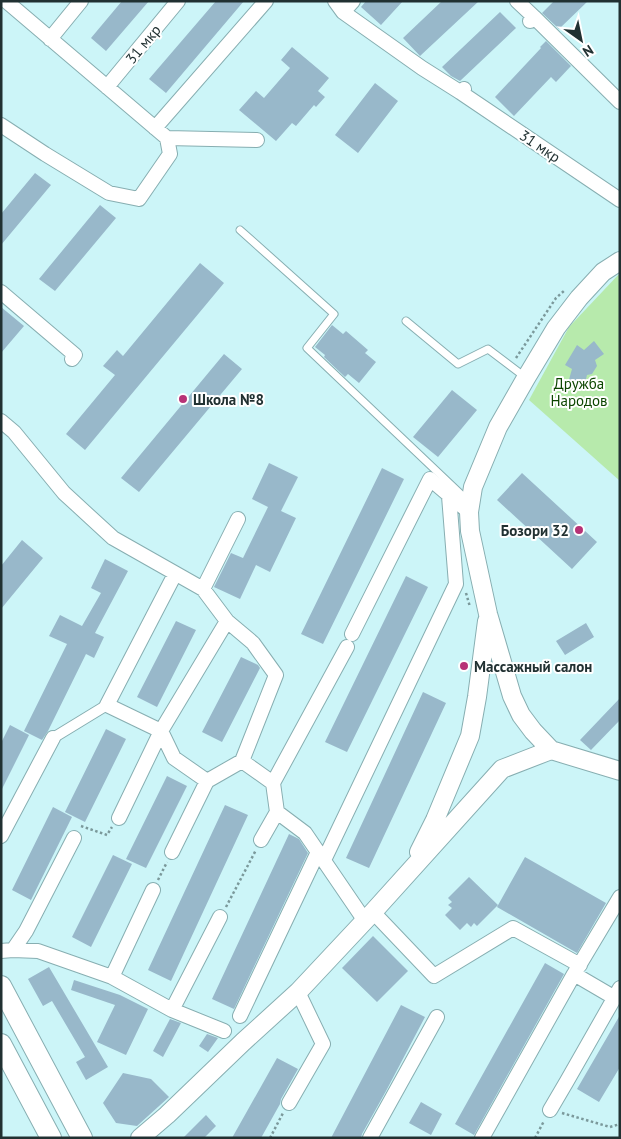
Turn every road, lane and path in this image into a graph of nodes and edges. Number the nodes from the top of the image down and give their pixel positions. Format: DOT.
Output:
graph roads {
  1 [pos="6,1"];
  2 [pos="81,1"];
  3 [pos="178,1"];
  4 [pos="266,1"];
  5 [pos="353,1"];
  6 [pos="517,1"];
  7 [pos="339,7"];
  8 [pos="50,39"];
  9 [pos="107,87"];
  10 [pos="620,102"];
  11 [pos="1,125"];
  12 [pos="155,128"];
  13 [pos="168,138"];
  14 [pos="257,140"];
  15 [pos="620,200"];
  16 [pos="240,230"];
  17 [pos="620,261"];
  18 [pos="1,292"];
  19 [pos="406,321"];
  20 [pos="73,357"];
  21 [pos="526,378"];
  22 [pos="1,421"];
  23 [pos="449,496"];
  24 [pos="470,508"];
  25 [pos="238,519"];
  26 [pos="175,574"];
  27 [pos="203,588"];
  28 [pos="488,614"];
  29 [pos="226,621"];
  30 [pos="107,705"];
  31 [pos="161,731"];
  32 [pos="53,738"];
  33 [pos="552,750"];
  34 [pos="242,761"];
  35 [pos="620,770"];
  36 [pos="207,781"];
  37 [pos="273,784"];
  38 [pos="277,812"];
  39 [pos="119,818"];
  40 [pos="1,836"];
  41 [pos="74,838"];
  42 [pos="261,840"];
  43 [pos="172,852"];
  44 [pos="321,856"];
  45 [pos="153,890"];
  46 [pos="620,897"];
  47 [pos="220,917"];
  48 [pos="369,917"];
  49 [pos="7,950"];
  50 [pos="577,969"];
  51 [pos="112,977"];
  52 [pos="1,986"];
  53 [pos="298,992"];
  54 [pos="617,993"];
  55 [pos="172,1010"];
  56 [pos="240,1016"];
  57 [pos="437,1017"];
  58 [pos="224,1031"];
  59 [pos="1,1044"];
  60 [pos="289,1103"];
  61 [pos="550,1110"];
  62 [pos="620,1124"];
  63 [pos="51,1138"];
  64 [pos="82,1138"];
  65 [pos="140,1138"];
  66 [pos="270,1138"];
  67 [pos="370,1138"];
  68 [pos="482,1138"];
  69 [pos="535,1138"];
  1 -- 8 [label="street"];
  2 -- 8 [label="street"];
  3 -- 9 [label="street, 31 мкр"];
  4 -- 12 [label="street"];
  5 -- 7 [label="street"];
  6 -- 10 [label="street"];
  7 -- 15 [label="street, 31 мкр"];
  8 -- 9 [label="street"];
  9 -- 12 [label="street"];
  11 -- 13 [label="street"];
  12 -- 13 [label="street"];
  13 -- 14 [label="street"];
  16 -- 24 [label="lane"];
  17 -- 21 [label="street"];
  18 -- 20 [label="street"];
  19 -- 21 [label="lane"];
  21 -- 24 [label="street"];
  22 -- 26 [label="street"];
  23 -- 24 [label="street"];
  23 -- 37 [label="street"];
  23 -- 44 [label="street"];
  24 -- 28 [label="street"];
  25 -- 27 [label="street"];
  26 -- 27 [label="street"];
  26 -- 30 [label="street"];
  27 -- 29 [label="street"];
  28 -- 33 [label="street"];
  28 -- 48 [label="street"];
  29 -- 31 [label="street"];
  29 -- 34 [label="street"];
  30 -- 31 [label="street"];
  30 -- 32 [label="street"];
  31 -- 36 [label="street"];
  31 -- 39 [label="street"];
  32 -- 40 [label="street"];
  33 -- 35 [label="street"];
  33 -- 48 [label="street"];
  34 -- 36 [label="street"];
  34 -- 37 [label="street"];
  36 -- 43 [label="street"];
  37 -- 38 [label="street"];
  38 -- 42 [label="street"];
  38 -- 44 [label="street"];
  39 -- 41 [label="path"];
  41 -- 49 [label="street"];
  42 -- 47 [label="path"];
  43 -- 45 [label="path"];
  44 -- 48 [label="street"];
  44 -- 56 [label="street"];
  45 -- 51 [label="street"];
  46 -- 50 [label="street"];
  47 -- 55 [label="street"];
  48 -- 50 [label="street"];
  48 -- 53 [label="street"];
  49 -- 51 [label="street"];
  50 -- 54 [label="street"];
  50 -- 68 [label="street"];
  51 -- 55 [label="street"];
  52 -- 64 [label="main road"];
  53 -- 60 [label="street"];
  53 -- 65 [label="street"];
  54 -- 61 [label="street"];
  55 -- 58 [label="street"];
  57 -- 67 [label="street"];
  59 -- 63 [label="main road"];
  60 -- 66 [label="path"];
  61 -- 62 [label="path"];
  61 -- 69 [label="path"];
}
